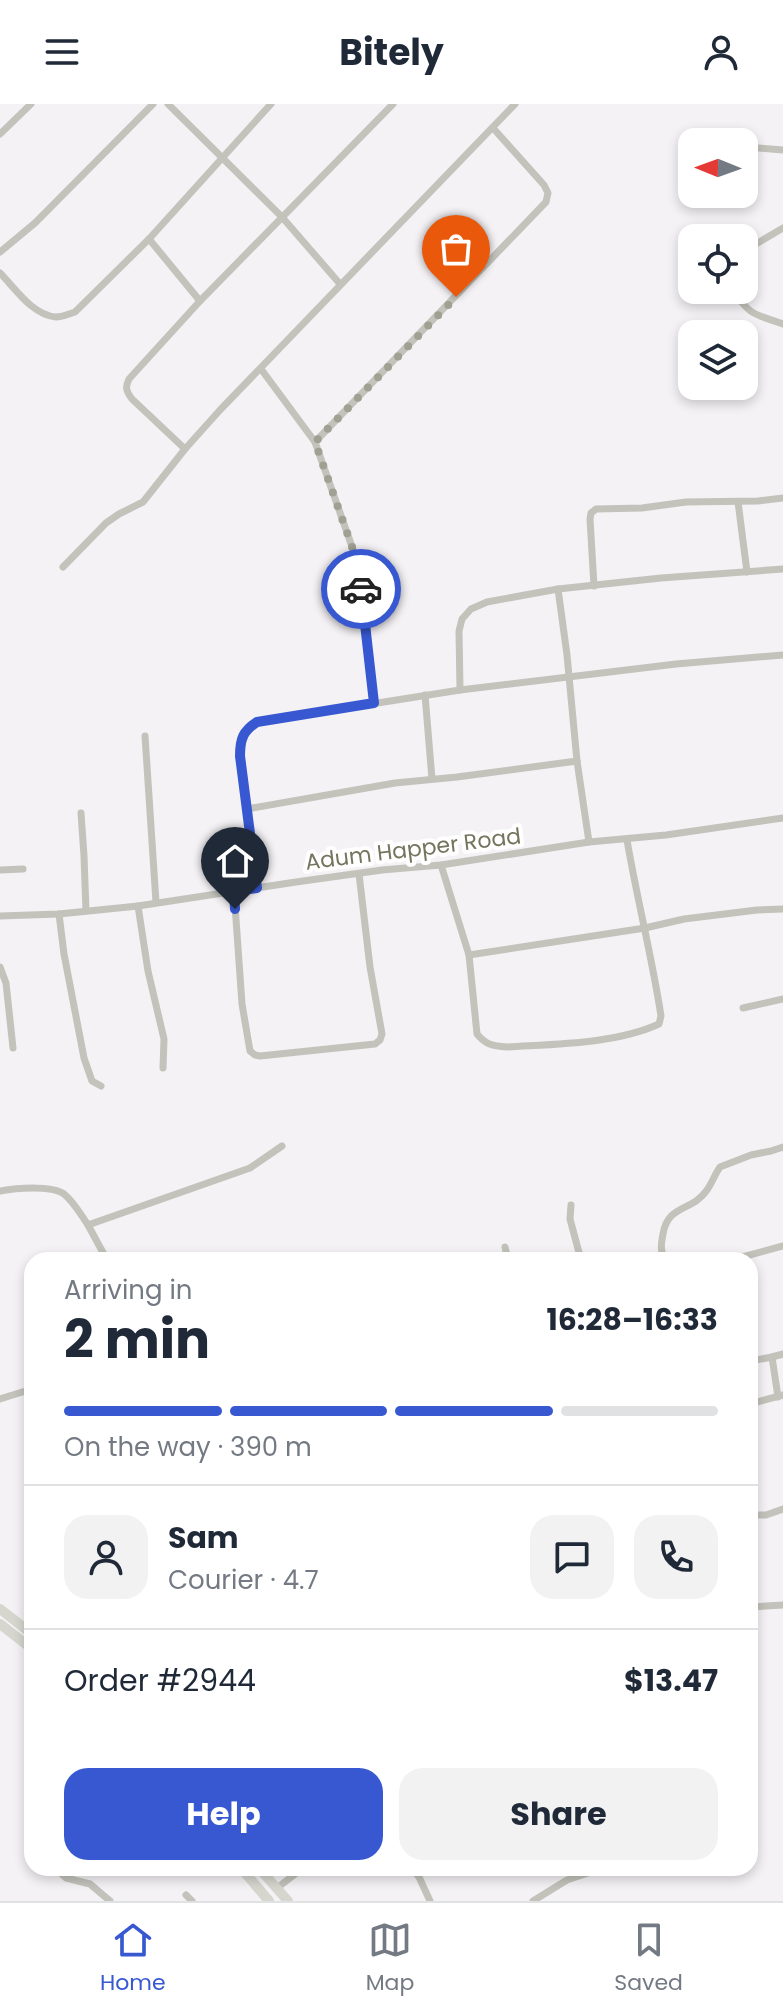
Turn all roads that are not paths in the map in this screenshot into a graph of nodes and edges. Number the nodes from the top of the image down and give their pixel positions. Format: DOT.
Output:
graph roads {
  1 [pos="31,104"];
  2 [pos="153,104"];
  3 [pos="168,104"];
  4 [pos="271,104"];
  5 [pos="393,104"];
  6 [pos="515,104"];
  7 [pos="493,128"];
  8 [pos="0,134"];
  9 [pos="759,148"];
  10 [pos="783,150"];
  11 [pos="223,157"];
  12 [pos="282,217"];
  13 [pos="783,228"];
  14 [pos="149,239"];
  15 [pos="758,243"];
  16 [pos="0,252"];
  17 [pos="0,273"];
  18 [pos="340,284"];
  19 [pos="200,301"];
  20 [pos="742,304"];
  21 [pos="783,324"];
  22 [pos="261,369"];
  23 [pos="315,442"];
  24 [pos="185,449"];
  25 [pos="783,498"];
  26 [pos="738,502"];
  27 [pos="63,567"];
  28 [pos="783,569"];
  29 [pos="747,572"];
  30 [pos="594,586"];
  31 [pos="558,589"];
  32 [pos="783,657"];
  33 [pos="569,677"];
  34 [pos="460,690"];
  35 [pos="425,695"];
  36 [pos="374,703"];
  37 [pos="145,736"];
  38 [pos="577,761"];
  39 [pos="432,779"];
  40 [pos="247,809"];
  41 [pos="81,813"];
  42 [pos="783,818"];
  43 [pos="627,840"];
  44 [pos="589,842"];
  45 [pos="441,865"];
  46 [pos="23,869"];
  47 [pos="0,870"];
  48 [pos="359,874"];
  49 [pos="257,888"];
  50 [pos="234,891"];
  51 [pos="156,902"];
  52 [pos="138,906"];
  53 [pos="783,909"];
  54 [pos="86,911"];
  55 [pos="59,914"];
  56 [pos="2,916"];
  57 [pos="0,924"];
  58 [pos="645,928"];
  59 [pos="469,955"];
  60 [pos="0,967"];
  61 [pos="783,999"];
  62 [pos="743,1008"];
  63 [pos="13,1048"];
  64 [pos="163,1068"];
  65 [pos="101,1086"];
  66 [pos="282,1146"];
  67 [pos="783,1147"];
  68 [pos="0,1191"];
  69 [pos="571,1205"];
  70 [pos="88,1225"];
  71 [pos="783,1246"];
  72 [pos="505,1247"];
  73 [pos="103,1252"];
  74 [pos="506,1252"];
  75 [pos="579,1252"];
  76 [pos="662,1252"];
  77 [pos="758,1253"];
  78 [pos="783,1354"];
  79 [pos="772,1357"];
  80 [pos="758,1360"];
  81 [pos="24,1392"];
  82 [pos="780,1396"];
  83 [pos="0,1399"];
  84 [pos="758,1402"];
  85 [pos="783,1509"];
  86 [pos="758,1515"];
  87 [pos="783,1605"];
  88 [pos="758,1607"];
  89 [pos="0,1609"];
  90 [pos="0,1624"];
  91 [pos="24,1624"];
  92 [pos="24,1643"];
  93 [pos="64,1876"];
  94 [pos="248,1876"];
  95 [pos="266,1876"];
  96 [pos="293,1876"];
  97 [pos="418,1876"];
  98 [pos="579,1876"];
  99 [pos="277,1888"];
  100 [pos="536,1900"];
  101 [pos="110,1901"];
  102 [pos="269,1901"];
  103 [pos="288,1901"];
  104 [pos="430,1901"];
  1 -- 8 [label="street"];
  2 -- 16 [label="street"];
  3 -- 11 [label="street"];
  4 -- 11 [label="street"];
  5 -- 12 [label="street"];
  6 -- 7 [label="street"];
  7 -- 18 [label="street"];
  7 -- 23 [label="street"];
  9 -- 10 [label="street"];
  11 -- 12 [label="street"];
  11 -- 14 [label="street"];
  12 -- 18 [label="street"];
  12 -- 19 [label="street"];
  13 -- 15 [label="street"];
  14 -- 17 [label="street"];
  14 -- 19 [label="street"];
  18 -- 22 [label="street"];
  19 -- 24 [label="street"];
  20 -- 21 [label="street"];
  22 -- 23 [label="street"];
  22 -- 24 [label="street"];
  23 -- 36 [label="street"];
  24 -- 27 [label="street"];
  25 -- 26 [label="street"];
  26 -- 29 [label="street"];
  26 -- 30 [label="street"];
  28 -- 29 [label="street"];
  29 -- 30 [label="street"];
  30 -- 31 [label="street"];
  31 -- 33 [label="street"];
  31 -- 34 [label="street"];
  32 -- 33 [label="street"];
  33 -- 34 [label="street"];
  33 -- 38 [label="street"];
  34 -- 35 [label="street"];
  35 -- 36 [label="street"];
  35 -- 39 [label="street"];
  36 -- 40 [label="street"];
  37 -- 51 [label="street"];
  38 -- 39 [label="street"];
  38 -- 44 [label="street"];
  39 -- 40 [label="street"];
  40 -- 49 [label="street"];
  41 -- 54 [label="street"];
  42 -- 43 [label="street, Adum Happer Road"];
  43 -- 44 [label="street, Adum Happer Road"];
  43 -- 58 [label="street"];
  44 -- 45 [label="street, Adum Happer Road"];
  45 -- 48 [label="street, Adum Happer Road"];
  45 -- 59 [label="street"];
  46 -- 47 [label="street"];
  48 -- 49 [label="street, Adum Happer Road"];
  48 -- 50 [label="street"];
  49 -- 50 [label="street, Adum Happer Road"];
  50 -- 51 [label="street, Adum Happer Road"];
  51 -- 52 [label="street, Adum Happer Road"];
  52 -- 54 [label="street, Adum Happer Road"];
  52 -- 64 [label="street"];
  53 -- 58 [label="street"];
  54 -- 55 [label="street, Adum Happer Road"];
  55 -- 56 [label="street, Adum Happer Road"];
  55 -- 65 [label="street"];
  56 -- 57 [label="street"];
  58 -- 59 [label="street"];
  58 -- 59 [label="street"];
  60 -- 63 [label="street"];
  61 -- 62 [label="street"];
  66 -- 70 [label="street"];
  67 -- 76 [label="street"];
  68 -- 70 [label="street"];
  69 -- 75 [label="street"];
  70 -- 73 [label="street"];
  71 -- 77 [label="street"];
  72 -- 74 [label="street"];
  78 -- 79 [label="street"];
  79 -- 80 [label="street"];
  79 -- 82 [label="street"];
  81 -- 83 [label="street"];
  82 -- 84 [label="street"];
  85 -- 86 [label="street"];
  87 -- 88 [label="street"];
  89 -- 91 [label="street"];
  90 -- 92 [label="street"];
  93 -- 101 [label="street"];
  94 -- 102 [label="street"];
  95 -- 99 [label="street"];
  96 -- 99 [label="street"];
  97 -- 104 [label="street"];
  98 -- 100 [label="street"];
  99 -- 103 [label="street"];
}
